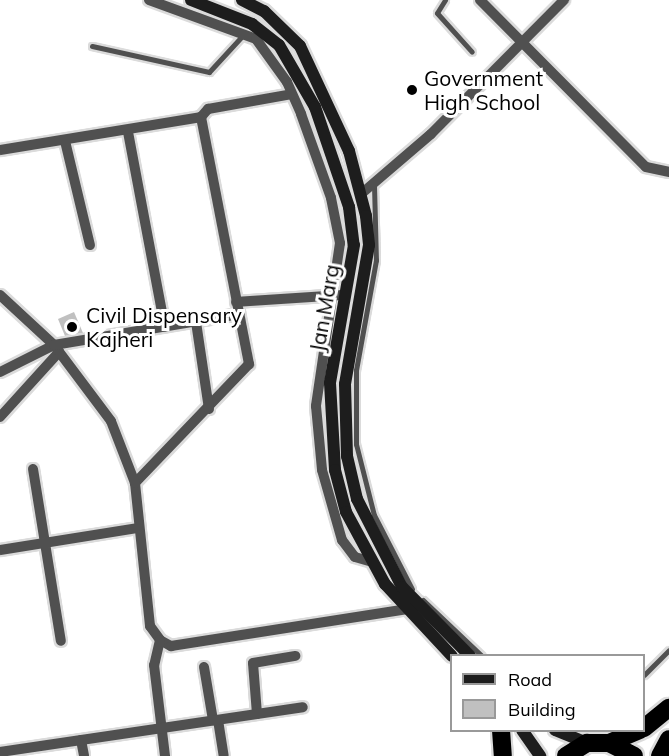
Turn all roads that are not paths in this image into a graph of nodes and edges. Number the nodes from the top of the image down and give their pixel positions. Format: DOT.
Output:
graph roads {
  1 [pos="149,0"];
  2 [pos="190,0"];
  3 [pos="242,0"];
  4 [pos="444,0"];
  5 [pos="480,0"];
  6 [pos="564,0"];
  7 [pos="244,33"];
  8 [pos="522,42"];
  9 [pos="92,46"];
  10 [pos="472,52"];
  11 [pos="292,94"];
  12 [pos="201,117"];
  13 [pos="129,132"];
  14 [pos="65,141"];
  15 [pos="0,150"];
  16 [pos="669,172"];
  17 [pos="374,185"];
  18 [pos="361,194"];
  19 [pos="90,245"];
  20 [pos="0,295"];
  21 [pos="342,295"];
  22 [pos="236,302"];
  23 [pos="239,314"];
  24 [pos="196,322"];
  25 [pos="165,327"];
  26 [pos="57,349"];
  27 [pos="0,372"];
  28 [pos="209,409"];
  29 [pos="0,417"];
  30 [pos="33,469"];
  31 [pos="135,483"];
  32 [pos="138,528"];
  33 [pos="45,544"];
  34 [pos="0,550"];
  35 [pos="418,606"];
  36 [pos="160,640"];
  37 [pos="61,641"];
  38 [pos="669,650"];
  39 [pos="451,654"];
  40 [pos="468,654"];
  41 [pos="479,654"];
  42 [pos="295,656"];
  43 [pos="204,667"];
  44 [pos="645,674"];
  45 [pos="303,707"];
  46 [pos="666,710"];
  47 [pos="257,714"];
  48 [pos="645,714"];
  49 [pos="215,720"];
  50 [pos="645,727"];
  51 [pos="160,728"];
  52 [pos="501,732"];
  53 [pos="523,732"];
  54 [pos="560,732"];
  55 [pos="634,732"];
  56 [pos="669,739"];
  57 [pos="81,740"];
  58 [pos="609,742"];
  59 [pos="586,743"];
  60 [pos="0,752"];
  61 [pos="84,756"];
  62 [pos="165,756"];
  63 [pos="224,756"];
  64 [pos="503,756"];
  65 [pos="540,756"];
  66 [pos="566,756"];
  67 [pos="634,756"];
  68 [pos="660,756"];
  1 -- 7 [label="street"];
  2 -- 21 [label="main road, Jan Marg"];
  3 -- 18 [label="main road, Jan Marg"];
  4 -- 10 [label="lane"];
  5 -- 8 [label="street"];
  6 -- 8 [label="street"];
  7 -- 9 [label="lane"];
  7 -- 11 [label="street"];
  8 -- 16 [label="street"];
  8 -- 17 [label="street"];
  11 -- 12 [label="street"];
  11 -- 21 [label="street"];
  12 -- 13 [label="street"];
  12 -- 22 [label="street"];
  13 -- 14 [label="street"];
  13 -- 25 [label="street"];
  14 -- 15 [label="street"];
  14 -- 19 [label="street"];
  17 -- 18 [label="street"];
  17 -- 35 [label="lane"];
  18 -- 35 [label="main road, Jan Marg"];
  20 -- 26 [label="street"];
  21 -- 22 [label="street"];
  21 -- 35 [label="main road, Jan Marg"];
  22 -- 23 [label="street"];
  23 -- 24 [label="street"];
  23 -- 28 [label="street"];
  24 -- 25 [label="street"];
  24 -- 28 [label="street"];
  25 -- 26 [label="street"];
  26 -- 27 [label="street"];
  26 -- 29 [label="street"];
  26 -- 31 [label="street"];
  28 -- 31 [label="street"];
  30 -- 33 [label="street"];
  31 -- 32 [label="street"];
  32 -- 33 [label="street"];
  32 -- 36 [label="street"];
  33 -- 34 [label="street"];
  33 -- 37 [label="street"];
  35 -- 36 [label="street"];
  35 -- 39 [label="main road, Jan Marg"];
  35 -- 40 [label="main road, Jan Marg"];
  35 -- 41 [label="lane"];
  36 -- 51 [label="street"];
  38 -- 44 [label="lane"];
  42 -- 47 [label="street"];
  43 -- 49 [label="street"];
  45 -- 47 [label="street"];
  46 -- 48 [label="highway"];
  46 -- 50 [label="highway"];
  47 -- 49 [label="street"];
  49 -- 51 [label="street"];
  49 -- 63 [label="street"];
  51 -- 57 [label="street"];
  51 -- 62 [label="street"];
  52 -- 64 [label="highway"];
  53 -- 65 [label="main road"];
  54 -- 59 [label="main road"];
  55 -- 58 [label="highway"];
  56 -- 68 [label="highway"];
  57 -- 60 [label="street"];
  57 -- 61 [label="street"];
  58 -- 59 [label="highway"];
  58 -- 67 [label="highway"];
  59 -- 66 [label="highway"];
}
